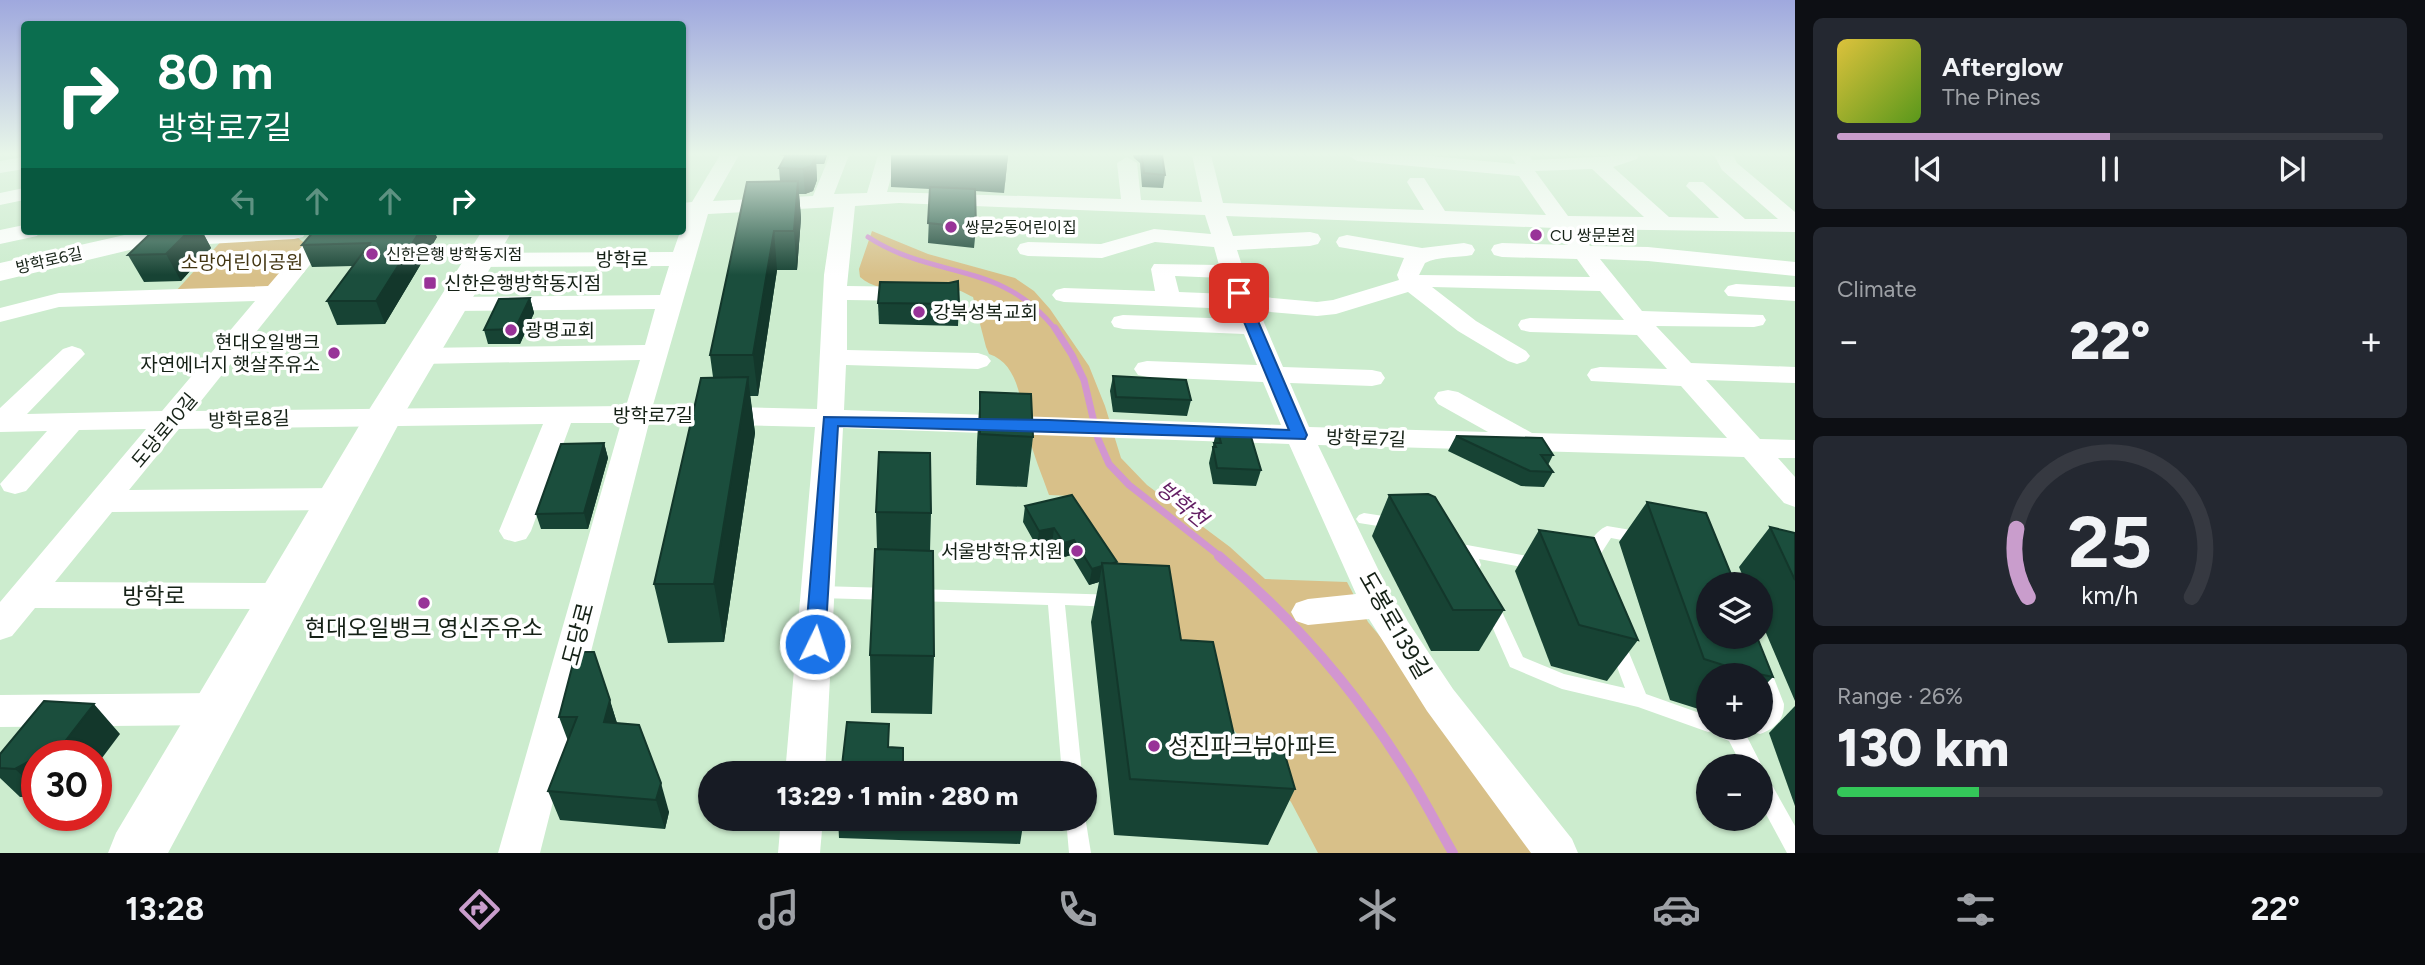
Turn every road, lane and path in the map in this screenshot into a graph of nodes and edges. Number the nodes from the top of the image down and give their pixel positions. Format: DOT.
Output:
graph roads {
  1 [pos="20,195"];
  2 [pos="701,195"];
  3 [pos="834,195"];
  4 [pos="871,195"];
  5 [pos="889,195"];
  6 [pos="1131,195"];
  7 [pos="1211,195"];
  8 [pos="1425,195"];
  9 [pos="1545,195"];
  10 [pos="1632,195"];
  11 [pos="1705,195"];
  12 [pos="1762,195"];
  13 [pos="0,199"];
  14 [pos="833,201"];
  15 [pos="1056,205"];
  16 [pos="1132,207"];
  17 [pos="691,209"];
  18 [pos="1214,209"];
  19 [pos="1438,217"];
  20 [pos="1564,222"];
  21 [pos="1662,222"];
  22 [pos="1737,223"];
  23 [pos="1795,224"];
  24 [pos="21,233"];
  25 [pos="168,235"];
  26 [pos="323,235"];
  27 [pos="138,236"];
  28 [pos="0,237"];
  29 [pos="1310,239"];
  30 [pos="1224,240"];
  31 [pos="1347,242"];
  32 [pos="487,245"];
  33 [pos="1028,249"];
  34 [pos="1058,250"];
  35 [pos="1464,250"];
  36 [pos="1502,250"];
  37 [pos="1585,251"];
  38 [pos="1423,255"];
  39 [pos="682,258"];
  40 [pos="1795,268"];
  41 [pos="0,272"];
  42 [pos="1234,272"];
  43 [pos="1412,283"];
  44 [pos="1606,284"];
  45 [pos="1736,291"];
  46 [pos="276,293"];
  47 [pos="835,293"];
  48 [pos="934,294"];
  49 [pos="1795,294"];
  50 [pos="1064,295"];
  51 [pos="1169,299"];
  52 [pos="671,302"];
  53 [pos="451,304"];
  54 [pos="0,315"];
  55 [pos="1248,315"];
  56 [pos="1754,320"];
  57 [pos="1123,322"];
  58 [pos="1641,323"];
  59 [pos="1530,325"];
  60 [pos="656,352"];
  61 [pos="72,355"];
  62 [pos="420,356"];
  63 [pos="1517,356"];
  64 [pos="834,358"];
  65 [pos="978,361"];
  66 [pos="1147,369"];
  67 [pos="1272,373"];
  68 [pos="1600,375"];
  69 [pos="1686,375"];
  70 [pos="1795,375"];
  71 [pos="1372,378"];
  72 [pos="1448,398"];
  73 [pos="637,414"];
  74 [pos="560,415"];
  75 [pos="384,416"];
  76 [pos="830,421"];
  77 [pos="71,422"];
  78 [pos="170,422"];
  79 [pos="1,423"];
  80 [pos="1299,435"];
  81 [pos="1526,442"];
  82 [pos="1754,447"];
  83 [pos="1795,449"];
  84 [pos="15,484"];
  85 [pos="1795,496"];
  86 [pos="337,499"];
  87 [pos="105,501"];
  88 [pos="1364,519"];
  89 [pos="1412,528"];
  90 [pos="515,531"];
  91 [pos="1657,541"];
  92 [pos="1551,566"];
  93 [pos="1586,573"];
  94 [pos="819,592"];
  95 [pos="27,595"];
  96 [pos="282,596"];
  97 [pos="1056,599"];
  98 [pos="1126,600"];
  99 [pos="1378,605"];
  100 [pos="1308,612"];
  101 [pos="0,626"];
  102 [pos="1612,629"];
  103 [pos="1639,699"];
  104 [pos="1773,699"];
  105 [pos="218,709"];
  106 [pos="0,711"];
  107 [pos="1773,716"];
  108 [pos="1696,720"];
  109 [pos="806,761"];
  110 [pos="1071,761"];
  111 [pos="1773,807"];
  112 [pos="801,831"];
  113 [pos="1077,831"];
  114 [pos="1795,848"];
  115 [pos="137,853"];
  116 [pos="519,853"];
  117 [pos="799,853"];
  118 [pos="1080,853"];
  119 [pos="1557,853"];
  1 -- 13 [label="street"];
  2 -- 17 [label="street, 도당로"];
  3 -- 14 [label="street"];
  4 -- 14 [label="street"];
  5 -- 15 [label="street"];
  6 -- 16 [label="street"];
  7 -- 18 [label="street, 도봉로139길"];
  8 -- 19 [label="street"];
  9 -- 20 [label="street"];
  10 -- 21 [label="street"];
  11 -- 22 [label="street"];
  12 -- 23 [label="street"];
  14 -- 17 [label="street"];
  14 -- 47 [label="street"];
  15 -- 16 [label="street"];
  15 -- 34 [label="street"];
  16 -- 18 [label="street"];
  17 -- 39 [label="street, 도당로"];
  18 -- 19 [label="street"];
  18 -- 30 [label="street, 도봉로139길"];
  19 -- 20 [label="street"];
  20 -- 21 [label="street"];
  20 -- 37 [label="street"];
  21 -- 22 [label="street"];
  22 -- 23 [label="street"];
  24 -- 28 [label="street"];
  25 -- 27 [label="street, 방학로6길"];
  26 -- 46 [label="street, 도당로10길"];
  27 -- 41 [label="street, 방학로6길"];
  29 -- 30 [label="street"];
  30 -- 34 [label="street"];
  30 -- 42 [label="street, 도봉로139길"];
  31 -- 38 [label="street"];
  32 -- 39 [label="street, 방학로"];
  32 -- 53 [label="main road, 방학로"];
  33 -- 34 [label="street"];
  35 -- 38 [label="street"];
  36 -- 37 [label="street"];
  37 -- 40 [label="street"];
  37 -- 44 [label="street"];
  38 -- 43 [label="street"];
  39 -- 52 [label="street, 도당로"];
  42 -- 51 [label="street"];
  42 -- 55 [label="street, 도봉로139길"];
  43 -- 44 [label="street"];
  43 -- 55 [label="street"];
  43 -- 63 [label="street"];
  44 -- 58 [label="street"];
  45 -- 49 [label="street"];
  46 -- 54 [label="street"];
  46 -- 78 [label="street, 도당로10길"];
  47 -- 48 [label="street"];
  47 -- 64 [label="street"];
  50 -- 51 [label="street"];
  51 -- 55 [label="street"];
  52 -- 53 [label="street"];
  52 -- 60 [label="street, 도당로"];
  53 -- 62 [label="main road, 방학로"];
  55 -- 57 [label="street"];
  55 -- 67 [label="street, 도봉로139길"];
  56 -- 58 [label="street"];
  58 -- 59 [label="street"];
  58 -- 69 [label="street"];
  60 -- 62 [label="street"];
  60 -- 73 [label="street, 도당로"];
  61 -- 79 [label="street, 방학로8길"];
  62 -- 75 [label="main road, 방학로"];
  64 -- 65 [label="street"];
  64 -- 76 [label="street"];
  66 -- 67 [label="street"];
  67 -- 71 [label="street"];
  67 -- 80 [label="street, 도봉로139길"];
  68 -- 69 [label="street"];
  69 -- 70 [label="street"];
  69 -- 82 [label="street"];
  72 -- 81 [label="street"];
  73 -- 74 [label="street, 방학로7길"];
  73 -- 76 [label="street, 방학로7길"];
  73 -- 116 [label="street, 도당로"];
  74 -- 75 [label="street, 방학로7길"];
  74 -- 90 [label="street"];
  75 -- 78 [label="street, 방학로8길"];
  75 -- 86 [label="main road, 방학로"];
  76 -- 80 [label="street, 방학로7길"];
  76 -- 94 [label="street"];
  77 -- 78 [label="street, 방학로8길"];
  77 -- 79 [label="street, 방학로8길"];
  77 -- 84 [label="street"];
  78 -- 87 [label="street, 도당로10길"];
  80 -- 81 [label="street, 방학로7길"];
  80 -- 99 [label="street, 도봉로139길"];
  81 -- 82 [label="street, 방학로7길"];
  82 -- 83 [label="street, 방학로7길"];
  82 -- 85 [label="street"];
  86 -- 87 [label="street"];
  86 -- 96 [label="main road, 방학로"];
  87 -- 95 [label="street, 도당로10길"];
  88 -- 89 [label="lane"];
  91 -- 93 [label="lane"];
  92 -- 103 [label="lane"];
  94 -- 97 [label="lane"];
  94 -- 109 [label="street"];
  95 -- 96 [label="street, 방학로"];
  95 -- 101 [label="street, 도당로10길"];
  96 -- 105 [label="main road, 방학로"];
  97 -- 98 [label="lane"];
  97 -- 110 [label="lane"];
  99 -- 100 [label="street"];
  99 -- 119 [label="street, 도봉로139길"];
  102 -- 103 [label="lane"];
  103 -- 108 [label="lane"];
  104 -- 107 [label="lane"];
  105 -- 106 [label="street"];
  105 -- 115 [label="main road, 방학로"];
  111 -- 114 [label="lane"];
  112 -- 117 [label="street"];
  113 -- 118 [label="lane"];
}
